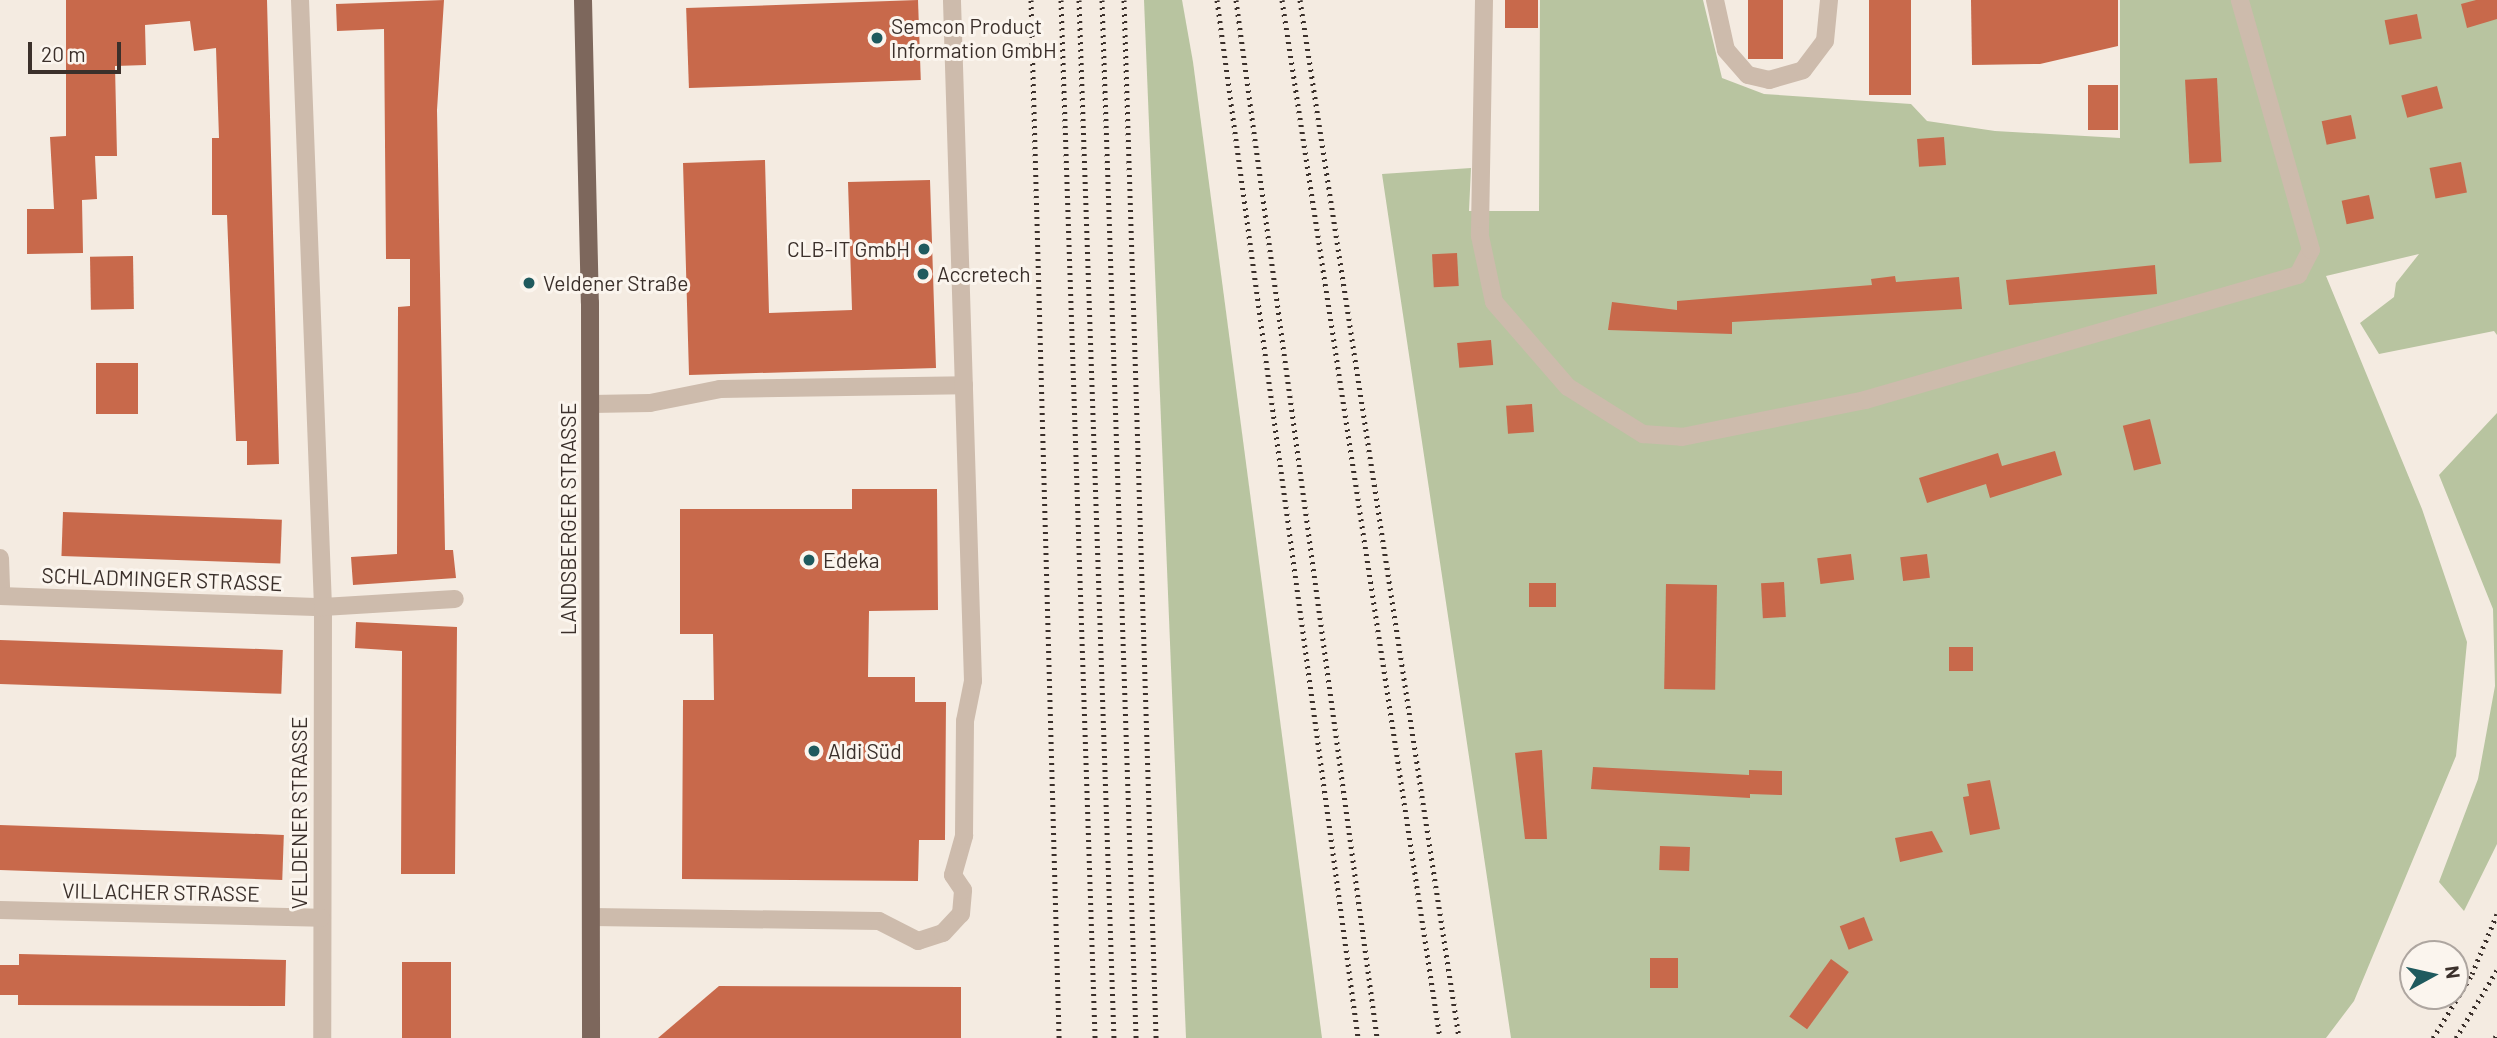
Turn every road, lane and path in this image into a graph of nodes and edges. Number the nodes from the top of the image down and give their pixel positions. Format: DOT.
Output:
graph roads {
  1 [pos="300,0"];
  2 [pos="583,0"];
  3 [pos="952,0"];
  4 [pos="1484,0"];
  5 [pos="1715,0"];
  6 [pos="1829,0"];
  7 [pos="2240,0"];
  8 [pos="964,385"];
  9 [pos="590,404"];
  10 [pos="0,558"];
  11 [pos="0,596"];
  12 [pos="455,599"];
  13 [pos="323,607"];
  14 [pos="0,911"];
  15 [pos="592,917"];
  16 [pos="321,918"];
  17 [pos="322,1038"];
  18 [pos="591,1038"];
  1 -- 13 [label="street, VELDENER STRASSE"];
  2 -- 9 [label="main road, LANDSBERGER STRASSE"];
  3 -- 8 [label="street"];
  4 -- 7 [label="street"];
  5 -- 6 [label="street"];
  8 -- 9 [label="street"];
  8 -- 15 [label="street"];
  9 -- 15 [label="main road, LANDSBERGER STRASSE"];
  10 -- 11 [label="street"];
  11 -- 13 [label="street, SCHLADMINGER STRASSE"];
  12 -- 13 [label="street, SCHLADMINGER STRASSE"];
  13 -- 16 [label="street, VELDENER STRASSE"];
  14 -- 16 [label="street, VILLACHER STRASSE"];
  15 -- 18 [label="main road, LANDSBERGER STRASSE"];
  16 -- 17 [label="street, VELDENER STRASSE"];
}
